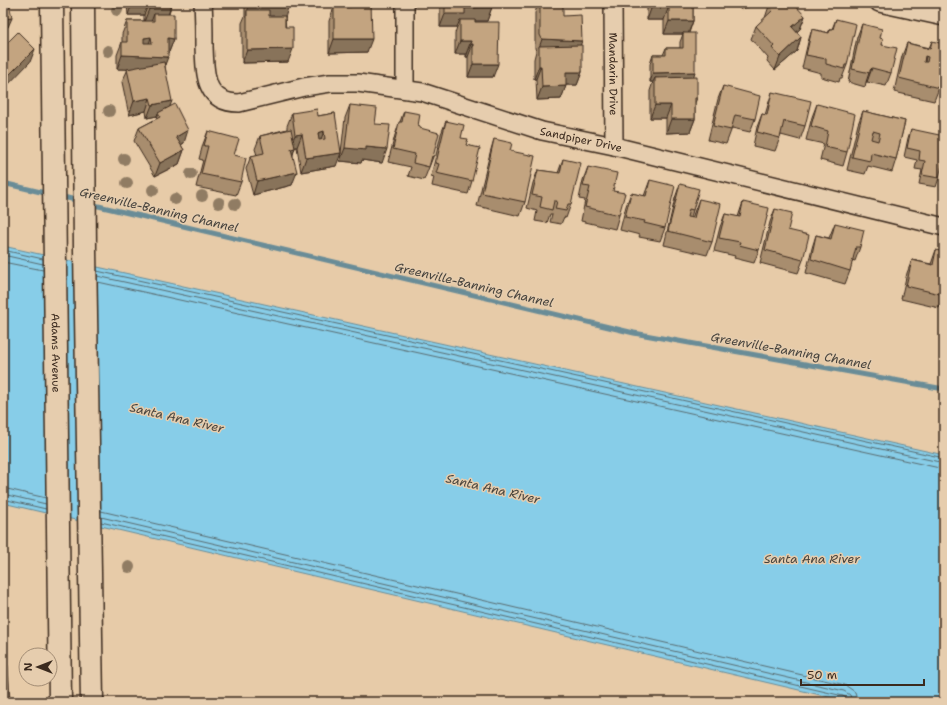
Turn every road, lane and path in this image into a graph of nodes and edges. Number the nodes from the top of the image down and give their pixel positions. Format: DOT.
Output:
graph roads {
  1 [pos="52,3"];
  2 [pos="83,3"];
  3 [pos="204,3"];
  4 [pos="405,3"];
  5 [pos="613,3"];
  6 [pos="880,3"];
  7 [pos="944,17"];
  8 [pos="405,89"];
  9 [pos="614,146"];
  10 [pos="944,227"];
  11 [pos="3,667"];
  12 [pos="5,702"];
  13 [pos="60,702"];
  14 [pos="92,702"];
  1 -- 13 [label="main road, Adams Avenue"];
  2 -- 14 [label="main road"];
  3 -- 8 [label="street, Sandpiper Drive"];
  4 -- 8 [label="street"];
  5 -- 9 [label="street, Mandarin Drive"];
  6 -- 7 [label="street"];
  8 -- 9 [label="street, Sandpiper Drive"];
  9 -- 10 [label="street, Sandpiper Drive"];
  11 -- 12 [label="lane"];
}
